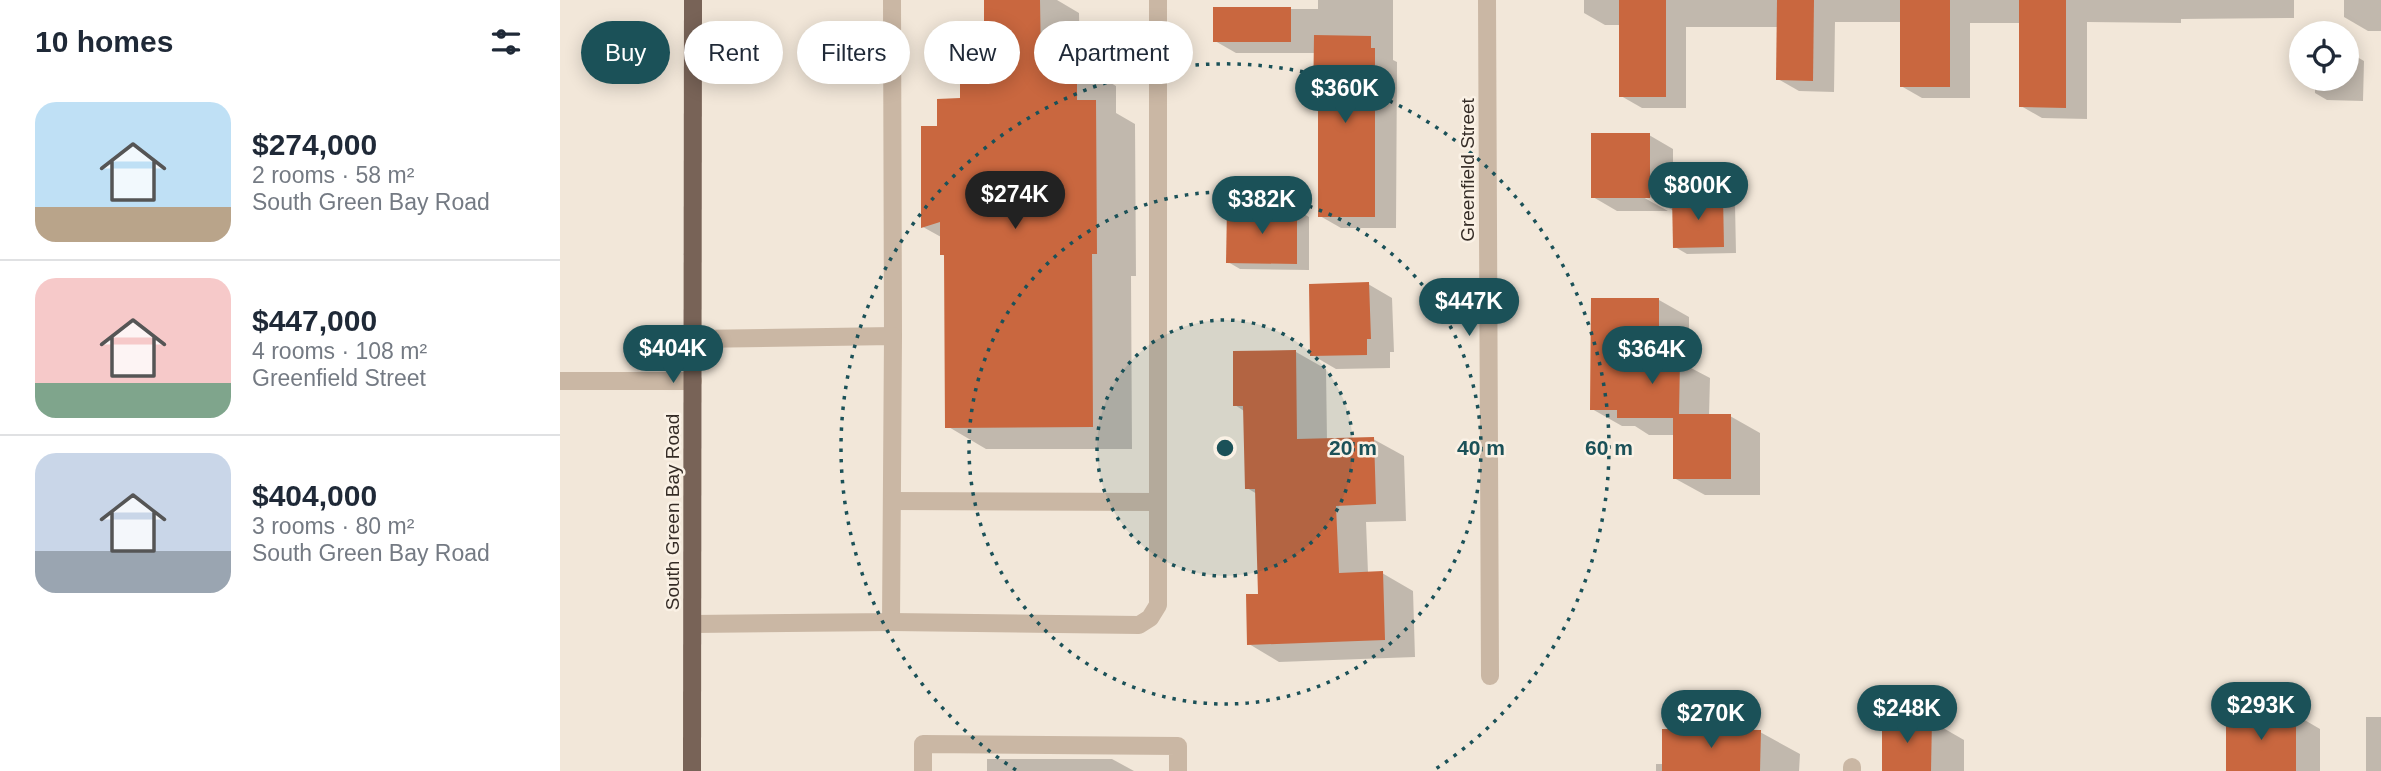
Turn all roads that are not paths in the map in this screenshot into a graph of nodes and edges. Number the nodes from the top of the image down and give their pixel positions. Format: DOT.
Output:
graph roads {
  1 [pos="693,0"];
  2 [pos="892,0"];
  3 [pos="1158,0"];
  4 [pos="1487,0"];
  5 [pos="893,336"];
  6 [pos="693,339"];
  7 [pos="560,381"];
  8 [pos="693,381"];
  9 [pos="893,501"];
  10 [pos="1158,502"];
  11 [pos="891,622"];
  12 [pos="693,624"];
  13 [pos="1490,676"];
  14 [pos="692,771"];
  15 [pos="923,771"];
  16 [pos="1178,771"];
  1 -- 6 [label="main road, South Green Bay Road"];
  2 -- 5 [label="street"];
  3 -- 10 [label="street"];
  4 -- 13 [label="street, Greenfield Street"];
  5 -- 6 [label="street"];
  5 -- 9 [label="street"];
  6 -- 8 [label="main road, South Green Bay Road"];
  7 -- 8 [label="street"];
  8 -- 12 [label="main road, South Green Bay Road"];
  9 -- 10 [label="street"];
  9 -- 11 [label="street"];
  10 -- 11 [label="street"];
  11 -- 12 [label="street"];
  12 -- 14 [label="main road, South Green Bay Road"];
  15 -- 16 [label="street"];
}
